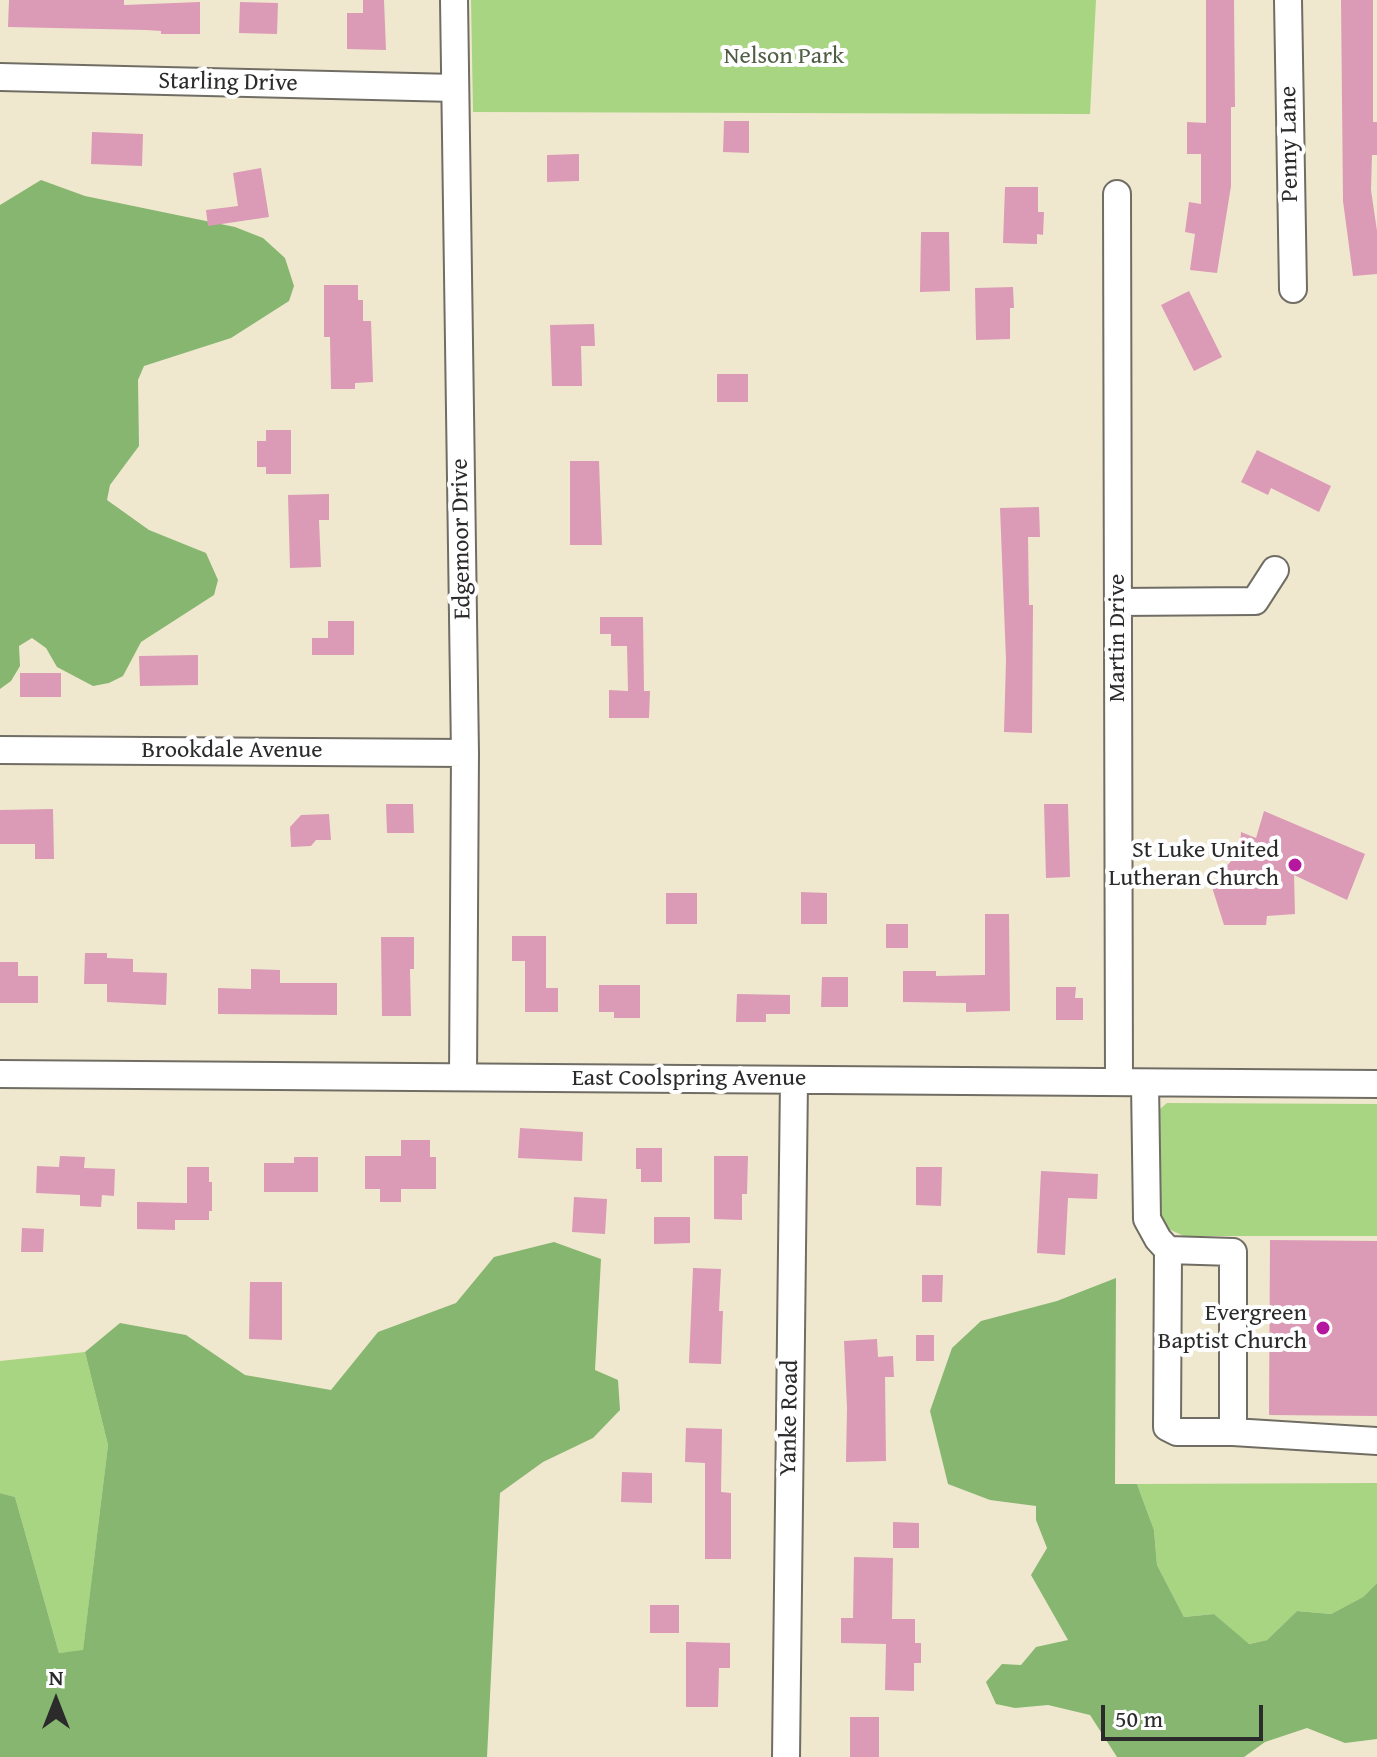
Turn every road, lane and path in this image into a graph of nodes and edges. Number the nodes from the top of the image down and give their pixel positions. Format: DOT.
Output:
graph roads {
  1 [pos="454,0"];
  2 [pos="1288,0"];
  3 [pos="0,77"];
  4 [pos="455,88"];
  5 [pos="1117,194"];
  6 [pos="1293,289"];
  7 [pos="1275,570"];
  8 [pos="1118,602"];
  9 [pos="0,750"];
  10 [pos="465,753"];
  11 [pos="0,1074"];
  12 [pos="463,1077"];
  13 [pos="794,1080"];
  14 [pos="1132,1082"];
  15 [pos="1377,1084"];
  16 [pos="1168,1250"];
  17 [pos="1233,1432"];
  18 [pos="1377,1441"];
  19 [pos="786,1757"];
  1 -- 4 [label="street, Edgemoor Drive"];
  2 -- 6 [label="street, Penny Lane"];
  3 -- 4 [label="street, Starling Drive"];
  4 -- 10 [label="street, Edgemoor Drive"];
  5 -- 8 [label="street, Martin Drive"];
  7 -- 8 [label="street"];
  8 -- 14 [label="street, Martin Drive"];
  9 -- 10 [label="street, Brookdale Avenue"];
  10 -- 12 [label="street, Edgemoor Drive"];
  11 -- 12 [label="street, East Coolspring Avenue"];
  12 -- 13 [label="street, East Coolspring Avenue"];
  13 -- 14 [label="street, East Coolspring Avenue"];
  13 -- 19 [label="street, Yanke Road"];
  14 -- 15 [label="street, East Coolspring Avenue"];
  14 -- 16 [label="street, Martin Drive"];
  16 -- 17 [label="street"];
  16 -- 17 [label="street"];
  17 -- 18 [label="street"];
}
